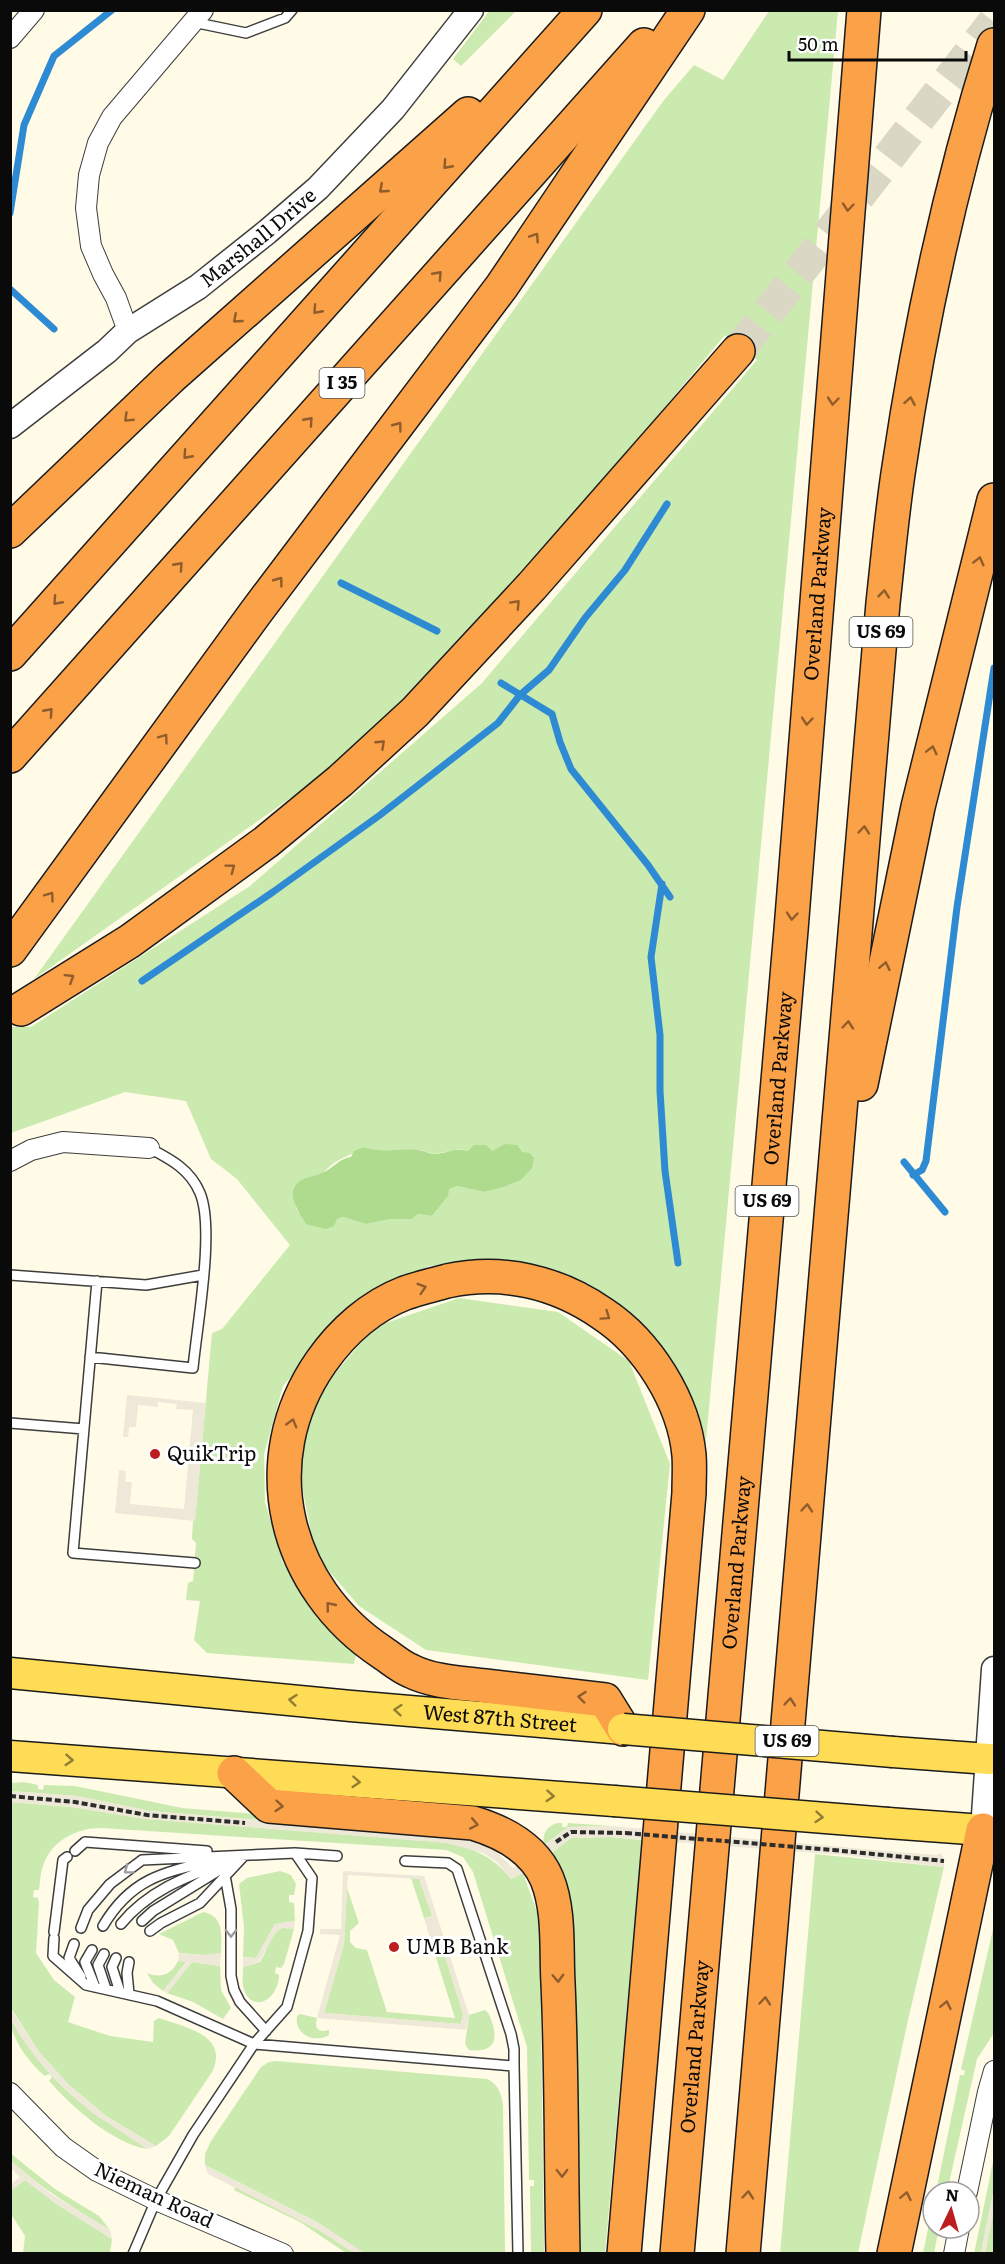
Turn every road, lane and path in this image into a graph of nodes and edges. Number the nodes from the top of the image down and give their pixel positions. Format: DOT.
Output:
graph roads {
  1 [pos="34,10"];
  2 [pos="292,10"];
  3 [pos="471,10"];
  4 [pos="674,10"];
  5 [pos="688,10"];
  6 [pos="864,10"];
  7 [pos="585,11"];
  8 [pos="198,16"];
  9 [pos="10,38"];
  10 [pos="994,45"];
  11 [pos="128,331"];
  12 [pos="738,351"];
  13 [pos="10,426"];
  14 [pos="994,500"];
  15 [pos="10,531"];
  16 [pos="10,654"];
  17 [pos="10,756"];
  18 [pos="10,950"];
  19 [pos="21,1010"];
  20 [pos="149,1148"];
  21 [pos="10,1161"];
  22 [pos="831,1230"];
  23 [pos="10,1275"];
  24 [pos="203,1275"];
  25 [pos="97,1281"];
  26 [pos="90,1357"];
  27 [pos="10,1423"];
  28 [pos="84,1429"];
  29 [pos="195,1563"];
  30 [pos="994,1669"];
  31 [pos="10,1673"];
  32 [pos="623,1729"];
  33 [pos="10,1756"];
  34 [pos="989,1759"];
  35 [pos="234,1773"];
  36 [pos="983,1830"];
  37 [pos="554,1844"];
  38 [pos="295,1853"];
  39 [pos="246,1854"];
  40 [pos="337,1856"];
  41 [pos="405,1861"];
  42 [pos="944,1862"];
  43 [pos="225,1875"];
  44 [pos="142,1921"];
  45 [pos="121,1924"];
  46 [pos="103,1926"];
  47 [pos="81,1928"];
  48 [pos="150,1931"];
  49 [pos="74,1944"];
  50 [pos="92,1950"];
  51 [pos="104,1954"];
  52 [pos="116,1958"];
  53 [pos="129,1962"];
  54 [pos="90,1986"];
  55 [pos="106,1989"];
  56 [pos="124,1993"];
  57 [pos="266,2031"];
  58 [pos="254,2044"];
  59 [pos="514,2066"];
  60 [pos="994,2071"];
  61 [pos="10,2093"];
  62 [pos="970,2180"];
  63 [pos="156,2200"];
  64 [pos="133,2253"];
  65 [pos="283,2253"];
  66 [pos="518,2253"];
  67 [pos="563,2253"];
  68 [pos="624,2253"];
  69 [pos="677,2253"];
  70 [pos="743,2253"];
  71 [pos="894,2253"];
  1 -- 9 [label="street"];
  2 -- 8 [label="lane"];
  3 -- 11 [label="street, Marshall Drive"];
  17 -- 4 [label="highway, I 35, one-way"];
  18 -- 5 [label="highway, one-way"];
  6 -- 69 [label="highway, Overland Parkway / US 69, one-way"];
  7 -- 15 [label="highway, one-way"];
  7 -- 16 [label="highway, one-way"];
  8 -- 11 [label="street"];
  22 -- 10 [label="highway, US 69, one-way"];
  11 -- 13 [label="street, Marshall Drive"];
  19 -- 12 [label="highway, one-way"];
  22 -- 14 [label="highway, one-way"];
  20 -- 21 [label="street"];
  20 -- 24 [label="lane"];
  70 -- 22 [label="highway, US 69, one-way"];
  23 -- 25 [label="lane"];
  24 -- 25 [label="lane"];
  24 -- 26 [label="lane"];
  25 -- 26 [label="lane"];
  26 -- 28 [label="lane"];
  27 -- 28 [label="lane"];
  28 -- 29 [label="lane"];
  30 -- 34 [label="street"];
  32 -- 31 [label="main road, West 87th Street, one-way"];
  32 -- 34 [label="main road, West 87th Street, bridge"];
  32 -- 68 [label="highway, one-way"];
  33 -- 35 [label="main road, one-way"];
  34 -- 36 [label="street"];
  35 -- 36 [label="main road, one-way, bridge"];
  35 -- 67 [label="highway, one-way"];
  71 -- 36 [label="highway, one-way"];
  37 -- 42 [label="path, bridge"];
  38 -- 39 [label="lane"];
  38 -- 40 [label="lane"];
  38 -- 57 [label="lane"];
  39 -- 43 [label="lane"];
  39 -- 44 [label="lane"];
  39 -- 45 [label="lane"];
  39 -- 46 [label="lane"];
  39 -- 47 [label="lane, one-way"];
  39 -- 54 [label="lane"];
  41 -- 59 [label="lane"];
  43 -- 48 [label="lane"];
  43 -- 57 [label="lane, one-way"];
  49 -- 54 [label="lane"];
  50 -- 54 [label="lane"];
  51 -- 55 [label="lane"];
  52 -- 56 [label="lane"];
  53 -- 56 [label="lane"];
  54 -- 55 [label="lane"];
  55 -- 56 [label="lane"];
  56 -- 58 [label="lane"];
  57 -- 58 [label="lane"];
  58 -- 59 [label="lane"];
  58 -- 63 [label="lane"];
  59 -- 66 [label="lane"];
  60 -- 62 [label="street"];
  61 -- 63 [label="street, Nieman Road"];
  63 -- 64 [label="lane"];
  63 -- 65 [label="street, Nieman Road"];
}
